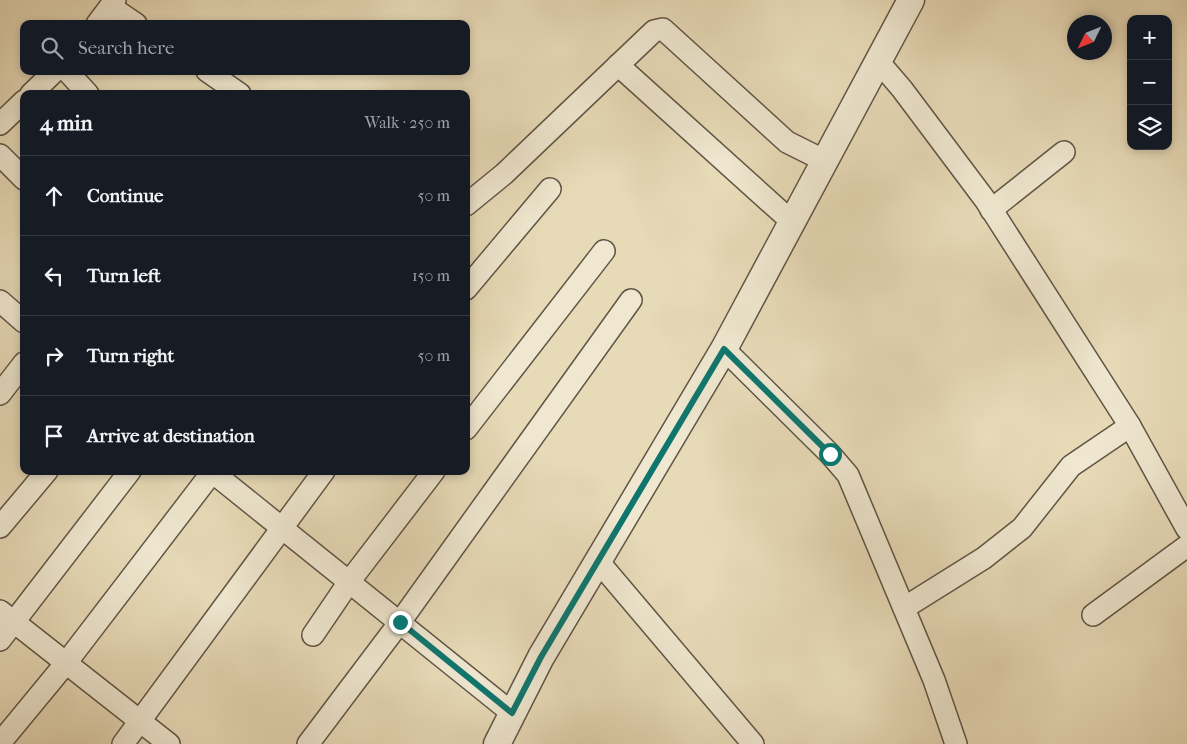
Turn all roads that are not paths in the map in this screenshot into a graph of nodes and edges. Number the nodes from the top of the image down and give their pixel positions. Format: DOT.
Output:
graph roads {
  1 [pos="911,0"];
  2 [pos="113,4"];
  3 [pos="100,20"];
  4 [pos="131,20"];
  5 [pos="878,61"];
  6 [pos="618,65"];
  7 [pos="51,75"];
  8 [pos="70,75"];
  9 [pos="213,75"];
  10 [pos="35,90"];
  11 [pos="84,90"];
  12 [pos="234,90"];
  13 [pos="20,105"];
  14 [pos="0,124"];
  15 [pos="1064,152"];
  16 [pos="0,155"];
  17 [pos="825,161"];
  18 [pos="20,175"];
  19 [pos="550,189"];
  20 [pos="470,202"];
  21 [pos="991,210"];
  22 [pos="792,222"];
  23 [pos="604,251"];
  24 [pos="470,285"];
  25 [pos="630,300"];
  26 [pos="0,301"];
  27 [pos="20,318"];
  28 [pos="724,349"];
  29 [pos="20,369"];
  30 [pos="0,394"];
  31 [pos="470,424"];
  32 [pos="1130,426"];
  33 [pos="44,475"];
  34 [pos="127,475"];
  35 [pos="210,475"];
  36 [pos="216,475"];
  37 [pos="321,475"];
  38 [pos="431,475"];
  39 [pos="0,527"];
  40 [pos="281,528"];
  41 [pos="1187,530"];
  42 [pos="1187,546"];
  43 [pos="598,562"];
  44 [pos="349,582"];
  45 [pos="904,608"];
  46 [pos="1093,615"];
  47 [pos="7,617"];
  48 [pos="400,622"];
  49 [pos="313,635"];
  50 [pos="0,640"];
  51 [pos="66,664"];
  52 [pos="512,713"];
  53 [pos="140,722"];
  54 [pos="0,743"];
  55 [pos="123,744"];
  56 [pos="169,744"];
  57 [pos="308,744"];
  58 [pos="497,744"];
  59 [pos="753,744"];
  60 [pos="956,744"];
  1 -- 5 [label="street"];
  2 -- 3 [label="street"];
  2 -- 4 [label="street"];
  5 -- 17 [label="street"];
  5 -- 21 [label="street"];
  6 -- 17 [label="street"];
  6 -- 20 [label="street"];
  6 -- 22 [label="street"];
  7 -- 10 [label="street"];
  8 -- 11 [label="street"];
  9 -- 12 [label="street"];
  13 -- 14 [label="street"];
  15 -- 21 [label="street"];
  16 -- 18 [label="street"];
  17 -- 22 [label="street"];
  19 -- 24 [label="street"];
  21 -- 32 [label="street"];
  22 -- 28 [label="street"];
  23 -- 31 [label="street"];
  25 -- 48 [label="street"];
  26 -- 27 [label="street"];
  28 -- 43 [label="street"];
  28 -- 45 [label="street"];
  29 -- 30 [label="street"];
  32 -- 41 [label="street"];
  32 -- 45 [label="street"];
  33 -- 39 [label="street"];
  34 -- 47 [label="street"];
  35 -- 51 [label="street"];
  36 -- 40 [label="street"];
  37 -- 40 [label="street"];
  38 -- 44 [label="street"];
  40 -- 44 [label="street"];
  40 -- 53 [label="street"];
  42 -- 46 [label="street"];
  43 -- 52 [label="street"];
  43 -- 59 [label="street"];
  44 -- 48 [label="street"];
  44 -- 49 [label="street"];
  45 -- 60 [label="street"];
  47 -- 50 [label="street"];
  47 -- 51 [label="street"];
  48 -- 52 [label="street"];
  48 -- 57 [label="street"];
  51 -- 53 [label="street"];
  51 -- 54 [label="street"];
  52 -- 58 [label="street"];
  53 -- 55 [label="street"];
  53 -- 56 [label="street"];
}
